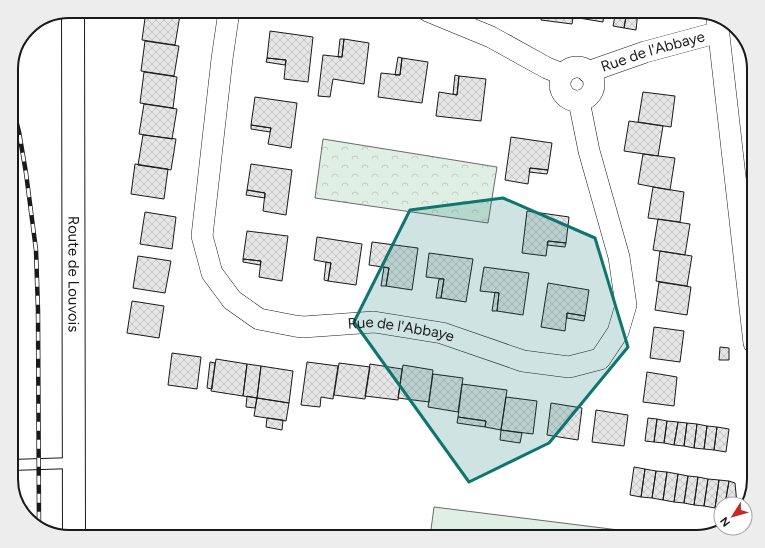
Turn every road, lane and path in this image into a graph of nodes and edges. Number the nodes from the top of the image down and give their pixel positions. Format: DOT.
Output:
graph roads {
  1 [pos="73,18"];
  2 [pos="228,18"];
  3 [pos="445,18"];
  4 [pos="718,25"];
  5 [pos="588,72"];
  6 [pos="562,74"];
  7 [pos="579,101"];
  8 [pos="747,281"];
  9 [pos="73,463"];
  10 [pos="18,465"];
  11 [pos="74,530"];
  1 -- 9 [label="street, Route de Louvois"];
  2 -- 7 [label="street, Rue de l'Abbaye"];
  3 -- 6 [label="street"];
  4 -- 5 [label="street, Rue de l'Abbaye"];
  4 -- 8 [label="street"];
  5 -- 6 [label="street"];
  5 -- 7 [label="street"];
  6 -- 7 [label="street"];
  9 -- 10 [label="lane"];
  9 -- 11 [label="street, Route de Louvois"];
}
